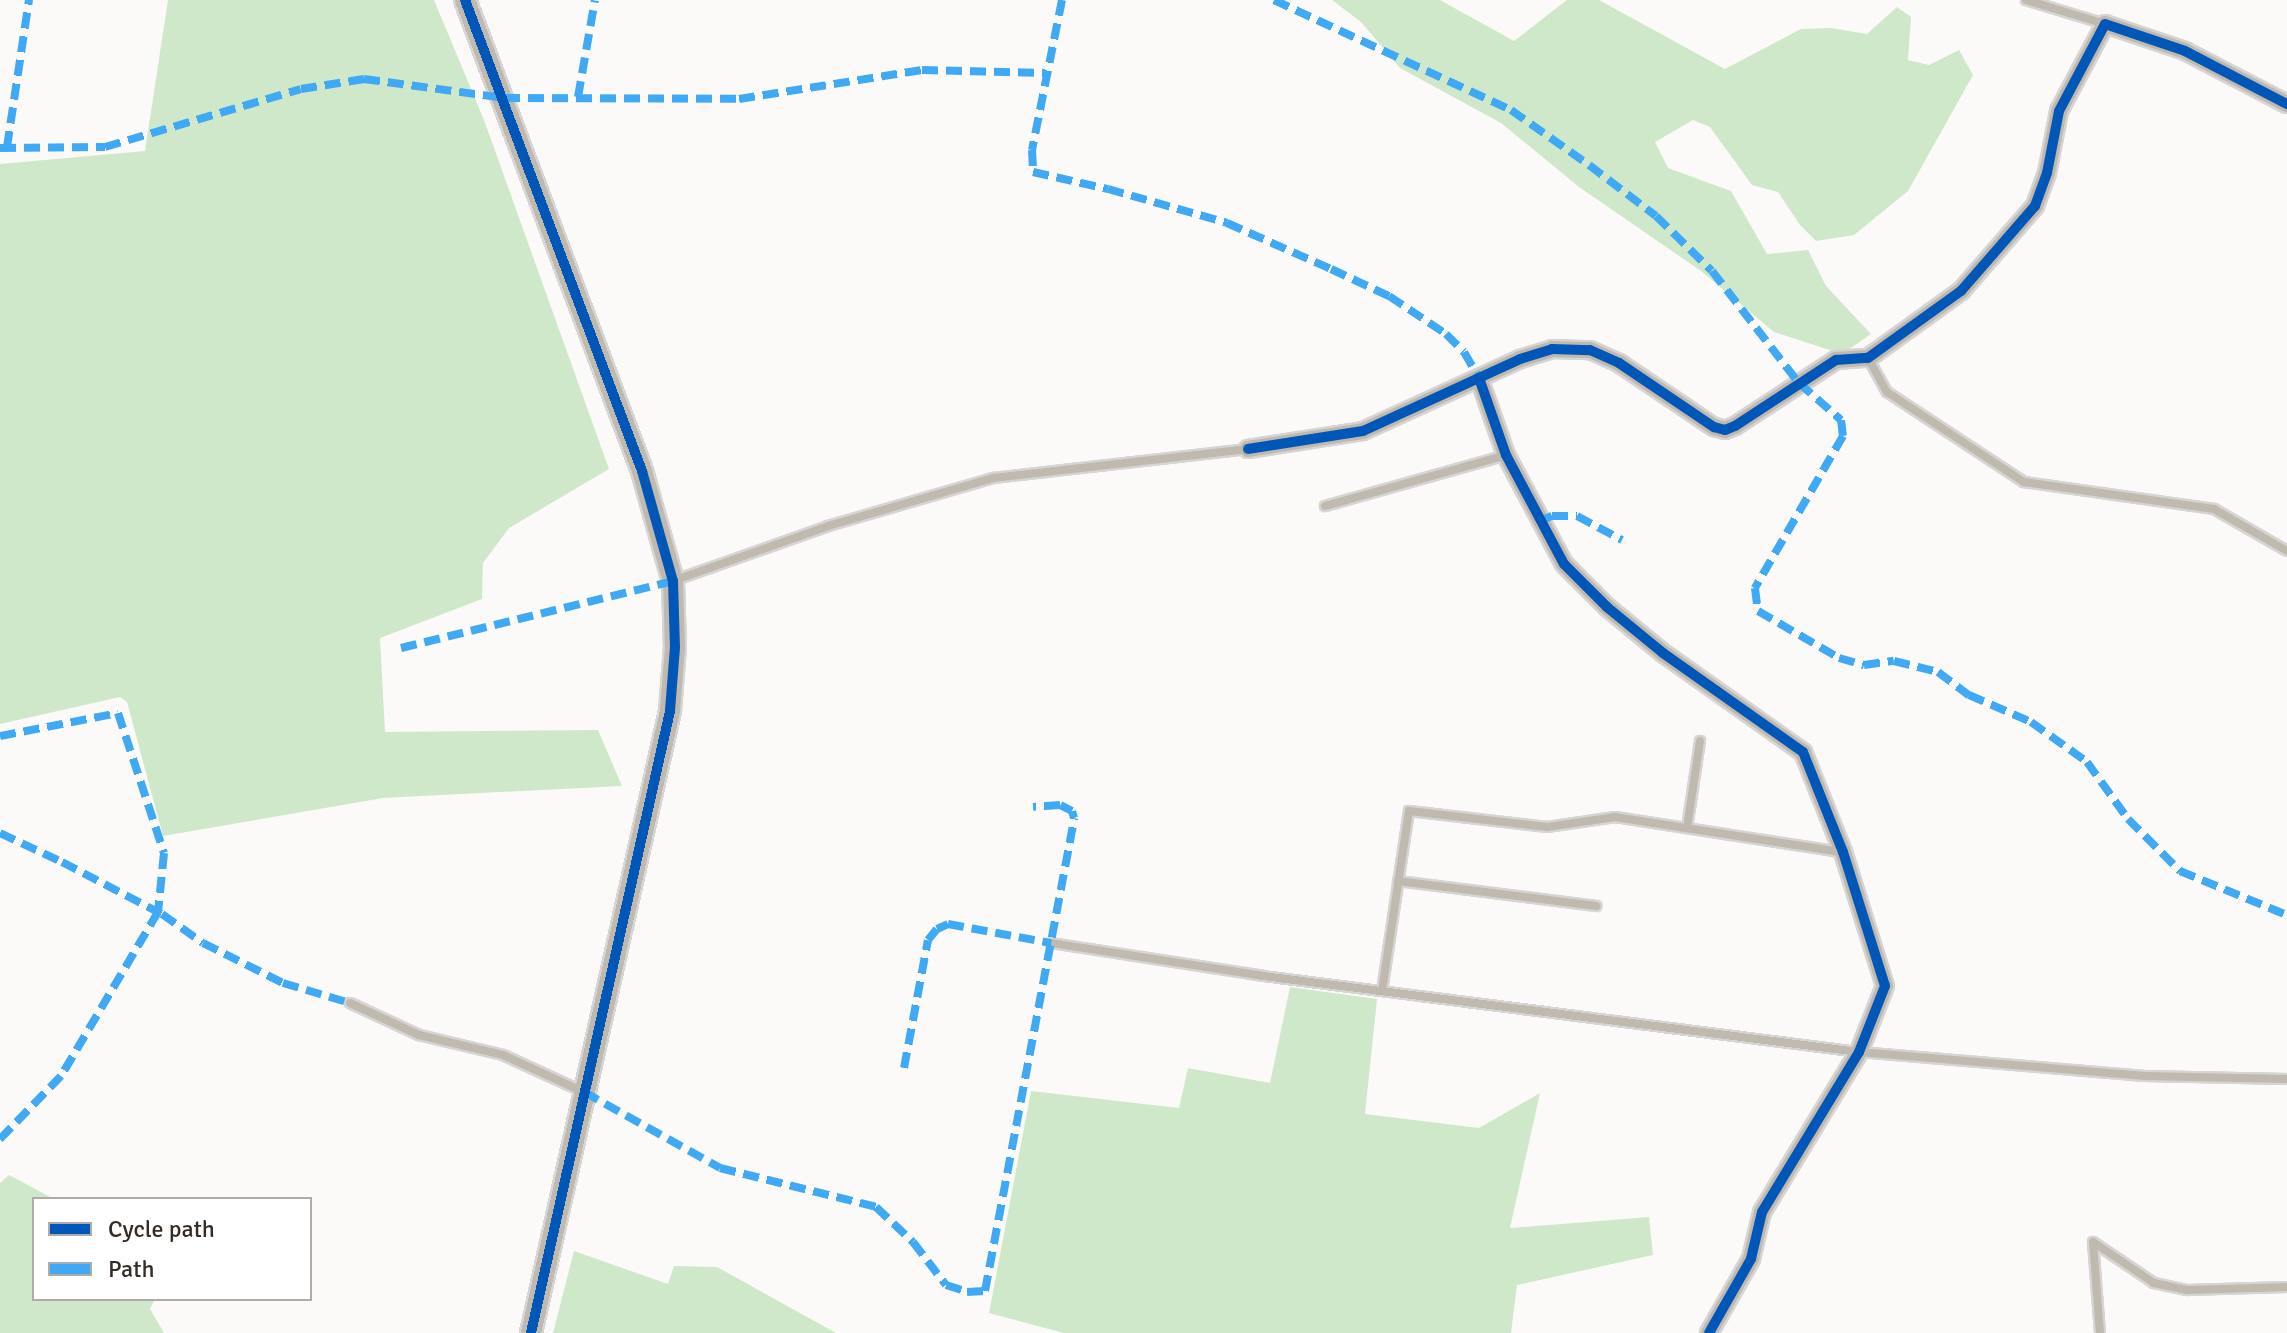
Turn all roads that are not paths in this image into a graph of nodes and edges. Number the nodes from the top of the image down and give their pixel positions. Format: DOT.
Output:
graph roads {
  1 [pos="465,0"];
  2 [pos="2026,0"];
  3 [pos="2105,24"];
  4 [pos="2287,104"];
  5 [pos="1868,358"];
  6 [pos="1479,378"];
  7 [pos="1248,449"];
  8 [pos="1506,455"];
  9 [pos="1325,506"];
  10 [pos="2287,551"];
  11 [pos="673,581"];
  12 [pos="1700,741"];
  13 [pos="1687,828"];
  14 [pos="1843,852"];
  15 [pos="1398,881"];
  16 [pos="1596,906"];
  17 [pos="1051,943"];
  18 [pos="1382,991"];
  19 [pos="350,1003"];
  20 [pos="1859,1052"];
  21 [pos="2287,1079"];
  22 [pos="584,1092"];
  23 [pos="2287,1287"];
  24 [pos="531,1333"];
  25 [pos="1709,1333"];
  26 [pos="2100,1333"];
  1 -- 11 [label="street"];
  2 -- 3 [label="lane"];
  3 -- 4 [label="street"];
  3 -- 5 [label="street"];
  5 -- 6 [label="street"];
  5 -- 10 [label="lane"];
  6 -- 7 [label="street"];
  6 -- 8 [label="street"];
  7 -- 11 [label="lane"];
  8 -- 9 [label="lane"];
  8 -- 14 [label="street"];
  11 -- 22 [label="street"];
  12 -- 13 [label="lane"];
  13 -- 14 [label="lane"];
  13 -- 15 [label="lane"];
  14 -- 20 [label="street"];
  15 -- 16 [label="lane"];
  15 -- 18 [label="lane"];
  17 -- 18 [label="lane"];
  18 -- 20 [label="lane"];
  19 -- 22 [label="lane"];
  20 -- 21 [label="lane"];
  20 -- 25 [label="street"];
  22 -- 24 [label="street"];
  23 -- 26 [label="lane"];
}
